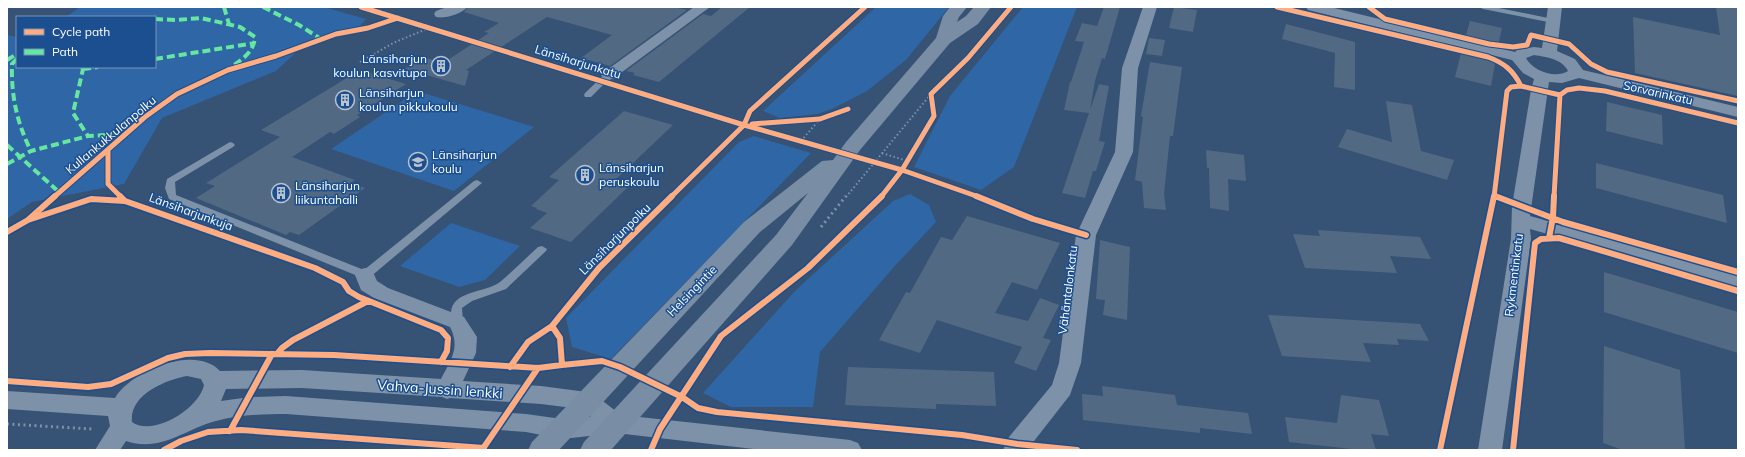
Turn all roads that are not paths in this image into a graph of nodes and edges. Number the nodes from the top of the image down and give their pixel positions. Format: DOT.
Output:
graph roads {
  1 [pos="460,7"];
  2 [pos="703,7"];
  3 [pos="959,7"];
  4 [pos="983,7"];
  5 [pos="1150,7"];
  6 [pos="1313,7"];
  7 [pos="1484,7"];
  8 [pos="1555,7"];
  9 [pos="441,14"];
  10 [pos="1553,21"];
  11 [pos="944,39"];
  12 [pos="1549,53"];
  13 [pos="1518,57"];
  14 [pos="1577,73"];
  15 [pos="609,75"];
  16 [pos="1544,76"];
  17 [pos="588,94"];
  18 [pos="1738,112"];
  19 [pos="230,145"];
  20 [pos="859,152"];
  21 [pos="477,183"];
  22 [pos="1520,220"];
  23 [pos="542,249"];
  24 [pos="365,275"];
  25 [pos="1738,281"];
  26 [pos="457,322"];
  27 [pos="214,380"];
  28 [pos="447,390"];
  29 [pos="7,400"];
  30 [pos="587,401"];
  31 [pos="122,418"];
  32 [pos="194,418"];
  33 [pos="616,424"];
  34 [pos="562,429"];
  35 [pos="159,434"];
  36 [pos="103,443"];
  37 [pos="138,450"];
  38 [pos="542,450"];
  39 [pos="594,450"];
  40 [pos="850,450"];
  41 [pos="1014,450"];
  42 [pos="1490,450"];
  1 -- 9 [label="street"];
  2 -- 15 [label="street"];
  3 -- 11 [label="main road, Helsingintie"];
  4 -- 11 [label="main road, Helsingintie"];
  5 -- 41 [label="street, Vähäntalonkatu"];
  6 -- 13 [label="street"];
  7 -- 10 [label="lane"];
  8 -- 10 [label="street"];
  10 -- 12 [label="street"];
  11 -- 20 [label="main road, Helsingintie"];
  12 -- 13 [label="street"];
  12 -- 14 [label="street"];
  13 -- 16 [label="street"];
  14 -- 16 [label="street"];
  14 -- 18 [label="street, Sorvarinkatu"];
  15 -- 17 [label="lane"];
  16 -- 22 [label="street, Rykmentinkatu"];
  19 -- 24 [label="lane"];
  20 -- 30 [label="main road, Helsingintie"];
  20 -- 33 [label="main road, Helsingintie"];
  21 -- 24 [label="lane"];
  22 -- 25 [label="street"];
  22 -- 42 [label="street, Rykmentinkatu"];
  23 -- 26 [label="lane"];
  24 -- 26 [label="street"];
  26 -- 28 [label="street"];
  27 -- 28 [label="street, Vahva-Jussin lenkki"];
  27 -- 31 [label="street"];
  27 -- 32 [label="street"];
  28 -- 30 [label="street, Vahva-Jussin lenkki"];
  29 -- 31 [label="street"];
  30 -- 33 [label="street"];
  30 -- 34 [label="main road, Helsingintie"];
  31 -- 35 [label="street"];
  31 -- 36 [label="street"];
  32 -- 34 [label="street"];
  32 -- 35 [label="street"];
  33 -- 34 [label="street"];
  33 -- 39 [label="main road, Helsingintie"];
  33 -- 40 [label="street"];
  34 -- 38 [label="main road, Helsingintie"];
  35 -- 37 [label="street"];
}
